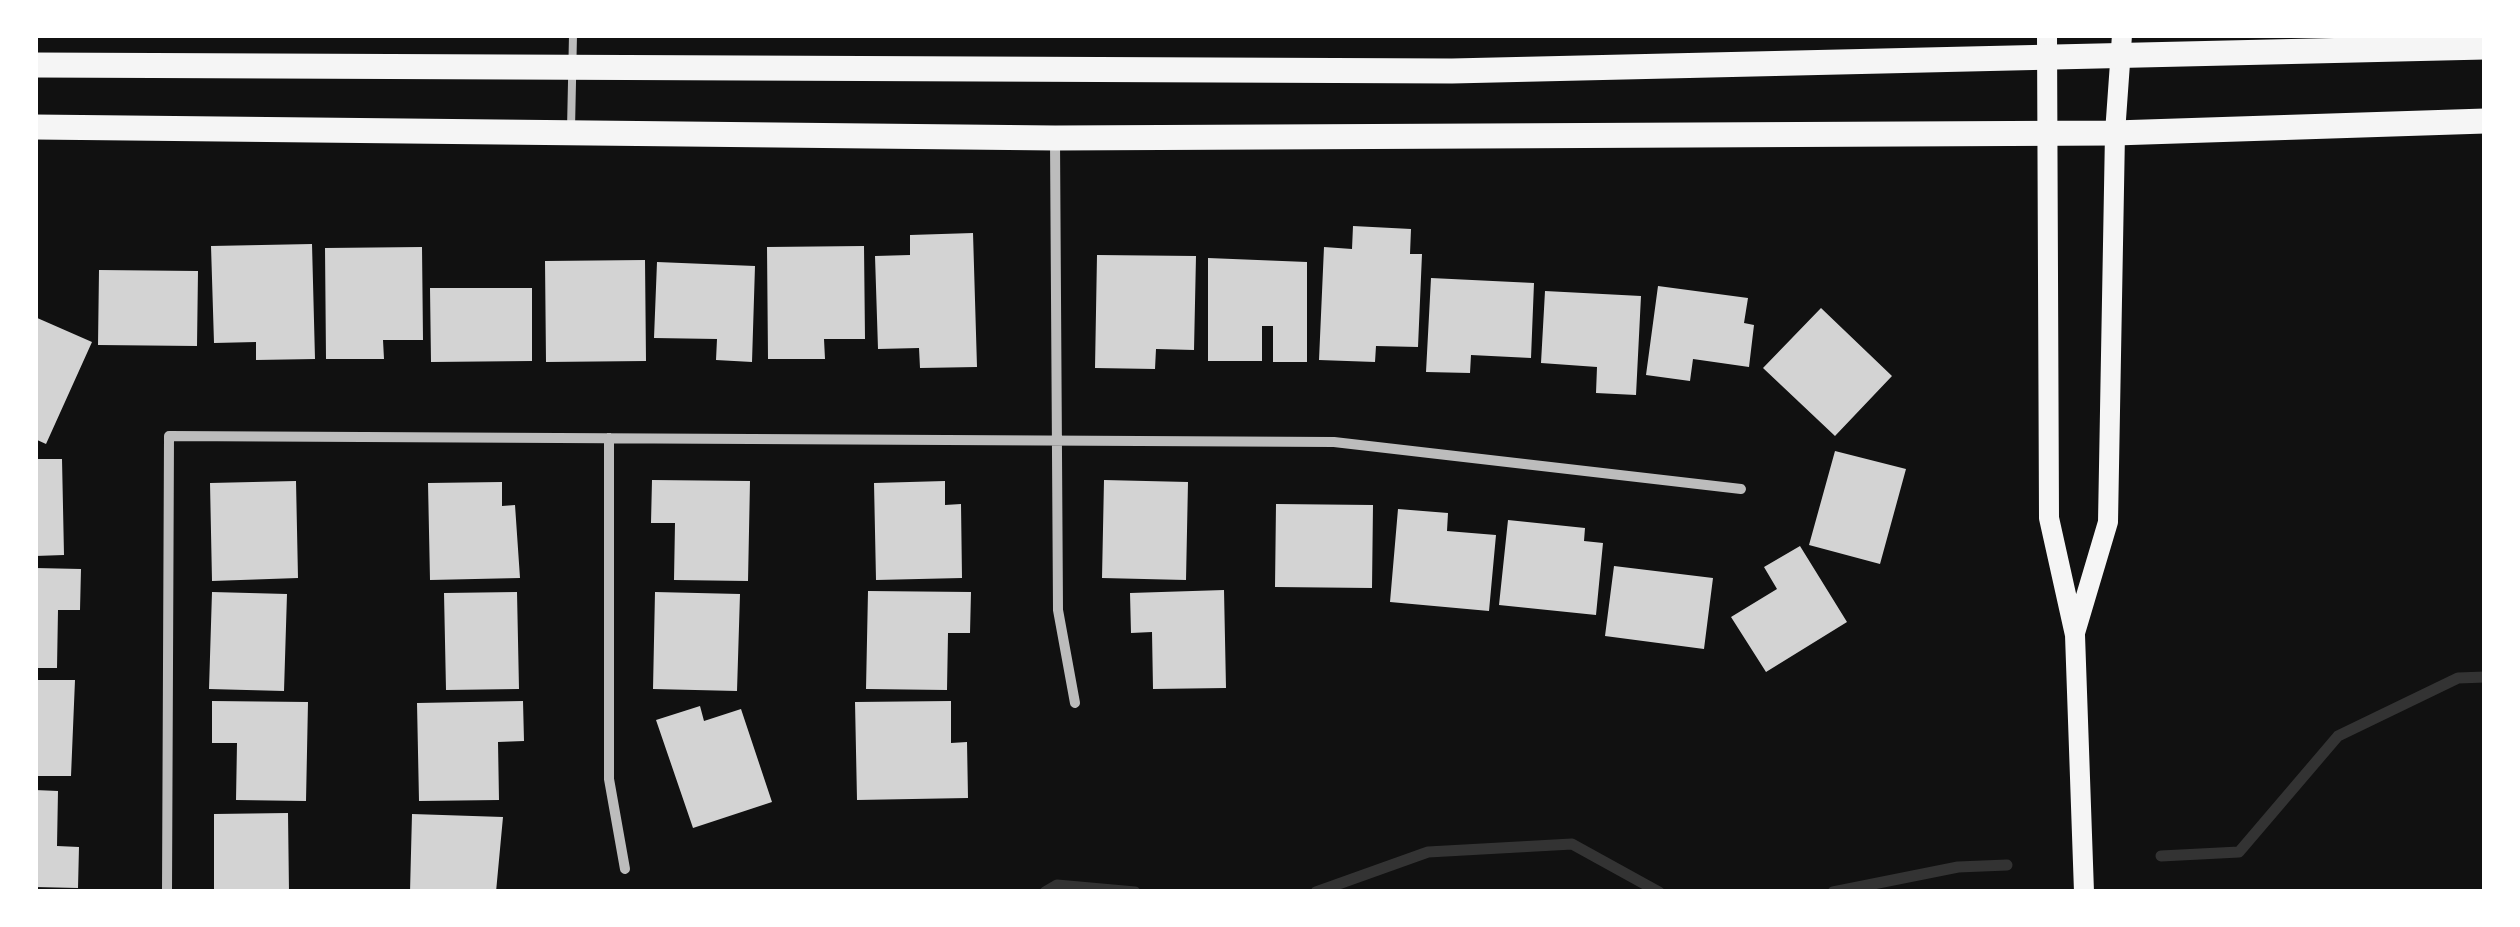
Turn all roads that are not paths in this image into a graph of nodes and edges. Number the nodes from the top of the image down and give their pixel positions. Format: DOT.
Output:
graph roads {
  1 [pos="573,35"];
  2 [pos="2047,45"];
  3 [pos="2122,45"];
  4 [pos="2485,47"];
  5 [pos="35,65"];
  6 [pos="573,65"];
  7 [pos="2485,121"];
  8 [pos="35,127"];
  9 [pos="571,130"];
  10 [pos="2115,132"];
  11 [pos="2049,133"];
  12 [pos="1055,138"];
  13 [pos="609,438"];
  14 [pos="1058,440"];
  15 [pos="1741,489"];
  16 [pos="2074,635"];
  17 [pos="1074,703"];
  18 [pos="625,869"];
  19 [pos="167,892"];
  20 [pos="2084,892"];
  1 -- 6 [label="lane"];
  2 -- 3 [label="main road"];
  2 -- 6 [label="main road"];
  2 -- 11 [label="main road"];
  3 -- 4 [label="main road"];
  3 -- 10 [label="main road"];
  5 -- 6 [label="main road"];
  6 -- 9 [label="lane"];
  7 -- 10 [label="main road"];
  8 -- 9 [label="main road"];
  9 -- 12 [label="main road"];
  10 -- 11 [label="main road"];
  10 -- 16 [label="main road"];
  11 -- 12 [label="main road"];
  11 -- 16 [label="main road"];
  12 -- 14 [label="street"];
  13 -- 14 [label="street"];
  13 -- 18 [label="street"];
  13 -- 19 [label="street"];
  14 -- 15 [label="street"];
  14 -- 17 [label="street"];
  16 -- 20 [label="main road"];
}
